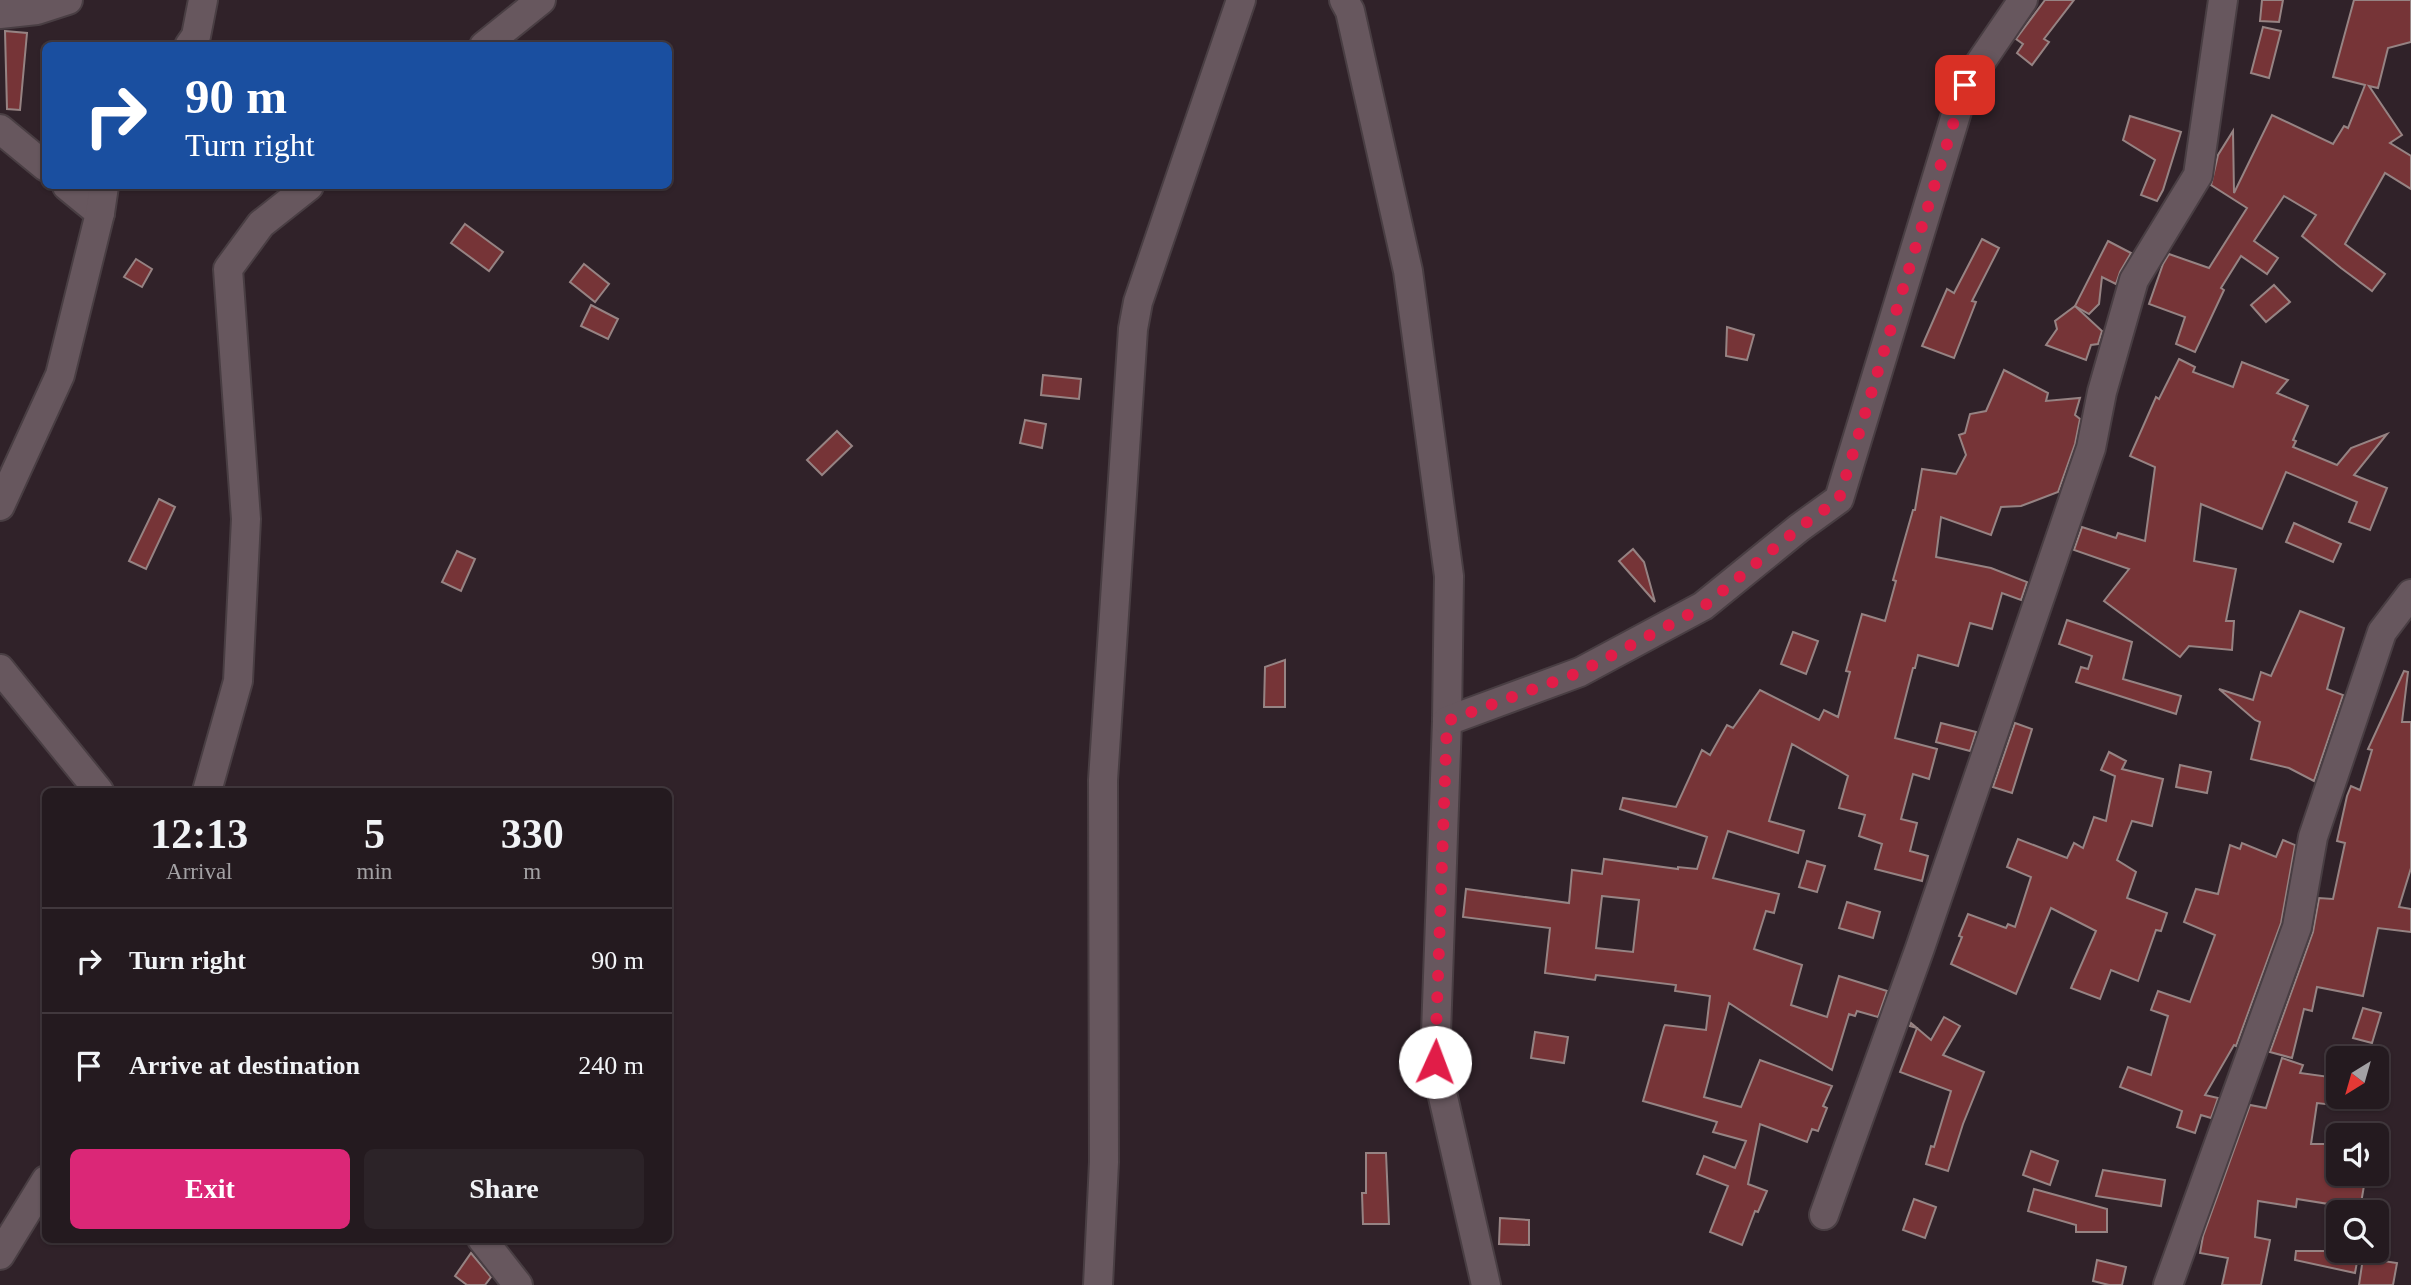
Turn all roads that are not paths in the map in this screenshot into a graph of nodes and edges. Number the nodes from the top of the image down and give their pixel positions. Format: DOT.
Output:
graph roads {
  1 [pos="68,0"];
  2 [pos="203,0"];
  3 [pos="541,0"];
  4 [pos="1241,0"];
  5 [pos="1344,0"];
  6 [pos="2023,0"];
  7 [pos="2223,0"];
  8 [pos="0,14"];
  9 [pos="192,42"];
  10 [pos="489,42"];
  11 [pos="0,129"];
  12 [pos="42,164"];
  13 [pos="72,189"];
  14 [pos="104,189"];
  15 [pos="305,189"];
  16 [pos="100,213"];
  17 [pos="0,506"];
  18 [pos="2411,594"];
  19 [pos="0,669"];
  20 [pos="1447,721"];
  21 [pos="97,788"];
  22 [pos="208,788"];
  23 [pos="42,1187"];
  24 [pos="1824,1215"];
  25 [pos="485,1243"];
  26 [pos="0,1255"];
  27 [pos="518,1285"];
  28 [pos="1098,1285"];
  29 [pos="1486,1285"];
  30 [pos="2168,1285"];
  1 -- 8 [label="street"];
  2 -- 9 [label="street"];
  3 -- 10 [label="street"];
  4 -- 28 [label="street"];
  5 -- 20 [label="street"];
  6 -- 20 [label="street"];
  7 -- 24 [label="street"];
  11 -- 12 [label="street"];
  13 -- 16 [label="street"];
  14 -- 16 [label="street"];
  15 -- 22 [label="street"];
  16 -- 17 [label="street"];
  18 -- 30 [label="street"];
  19 -- 21 [label="street"];
  20 -- 29 [label="street"];
  23 -- 26 [label="street"];
  25 -- 27 [label="street"];
}
